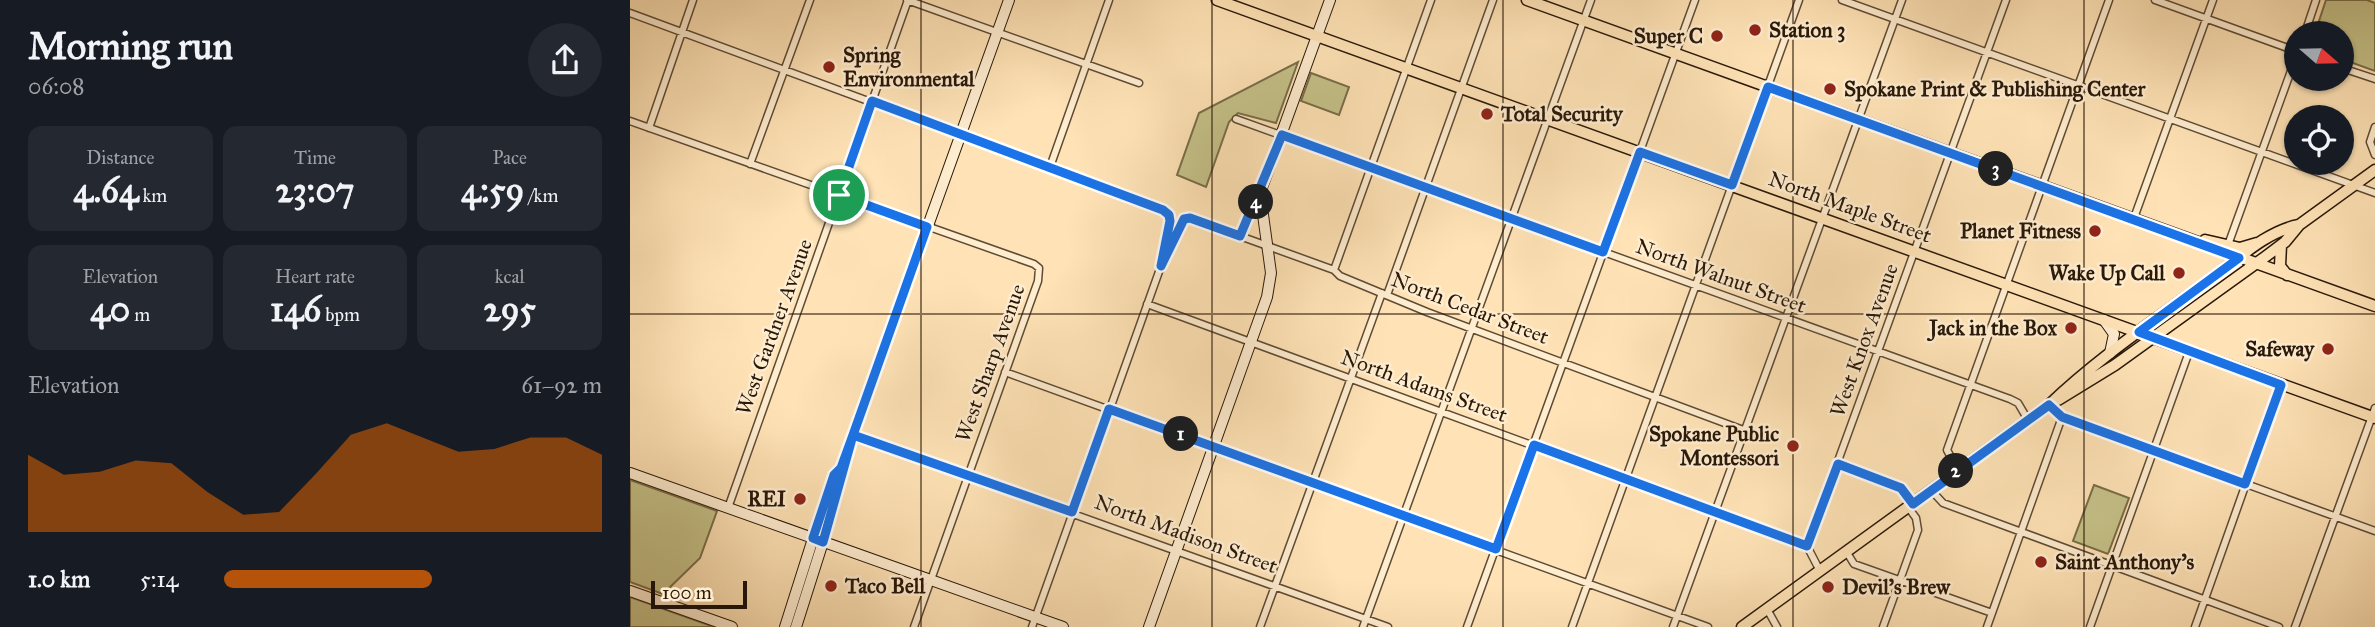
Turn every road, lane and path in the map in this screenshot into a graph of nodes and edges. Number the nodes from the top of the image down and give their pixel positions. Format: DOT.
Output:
graph roads {
  1 [pos="693,0"];
  2 [pos="810,0"];
  3 [pos="908,0"];
  4 [pos="1009,0"];
  5 [pos="1109,0"];
  6 [pos="1330,0"];
  7 [pos="1431,0"];
  8 [pos="1493,0"];
  9 [pos="1527,0"];
  10 [pos="1591,0"];
  11 [pos="1695,0"];
  12 [pos="1799,0"];
  13 [pos="1842,0"];
  14 [pos="1902,0"];
  15 [pos="2006,0"];
  16 [pos="2109,0"];
  17 [pos="2155,0"];
  18 [pos="2213,0"];
  19 [pos="2316,0"];
  20 [pos="1225,1"];
  21 [pos="630,12"];
  22 [pos="2206,18"];
  23 [pos="1896,19"];
  24 [pos="1584,20"];
  25 [pos="2309,21"];
  26 [pos="682,32"];
  27 [pos="997,32"];
  28 [pos="1318,35"];
  29 [pos="2284,47"];
  30 [pos="1987,52"];
  31 [pos="1676,54"];
  32 [pos="1086,64"];
  33 [pos="1406,67"];
  34 [pos="785,69"];
  35 [pos="2354,72"];
  36 [pos="2375,79"];
  37 [pos="1139,83"];
  38 [pos="2078,85"];
  39 [pos="1461,87"];
  40 [pos="1768,87"];
  41 [pos="2284,91"];
  42 [pos="872,101"];
  43 [pos="2171,118"];
  44 [pos="1236,119"];
  45 [pos="1548,119"];
  46 [pos="1859,119"];
  47 [pos="630,121"];
  48 [pos="2375,127"];
  49 [pos="649,128"];
  50 [pos="960,134"];
  51 [pos="1282,135"];
  52 [pos="1640,152"];
  53 [pos="1951,152"];
  54 [pos="2262,152"];
  55 [pos="2375,155"];
  56 [pos="750,163"];
  57 [pos="1050,167"];
  58 [pos="1370,169"];
  59 [pos="2375,170"];
  60 [pos="1732,185"];
  61 [pos="2043,186"];
  62 [pos="2354,186"];
  63 [pos="1425,189"];
  64 [pos="2375,192"];
  65 [pos="1260,194"];
  66 [pos="839,195"];
  67 [pos="1824,217"];
  68 [pos="2134,218"];
  69 [pos="1513,220"];
  70 [pos="2299,225"];
  71 [pos="927,227"];
  72 [pos="1240,236"];
  73 [pos="2266,240"];
  74 [pos="2197,242"];
  75 [pos="2228,245"];
  76 [pos="2281,245"];
  77 [pos="1268,246"];
  78 [pos="1915,251"];
  79 [pos="1603,252"];
  80 [pos="2239,258"];
  81 [pos="2255,264"];
  82 [pos="1161,266"];
  83 [pos="1334,270"];
  84 [pos="2287,275"];
  85 [pos="2006,284"];
  86 [pos="1696,286"];
  87 [pos="1384,294"];
  88 [pos="1147,304"];
  89 [pos="2375,306"];
  90 [pos="2101,317"];
  91 [pos="1787,319"];
  92 [pos="1472,329"];
  93 [pos="2139,332"];
  94 [pos="2153,337"];
  95 [pos="1251,341"];
  96 [pos="1879,352"];
  97 [pos="2189,352"];
  98 [pos="2110,354"];
  99 [pos="1563,363"];
  100 [pos="1005,372"];
  101 [pos="1351,378"];
  102 [pos="1971,385"];
  103 [pos="2281,385"];
  104 [pos="1656,398"];
  105 [pos="2049,405"];
  106 [pos="1109,409"];
  107 [pos="1442,412"];
  108 [pos="2374,414"];
  109 [pos="2062,417"];
  110 [pos="2028,420"];
  111 [pos="1746,431"];
  112 [pos="853,435"];
  113 [pos="1213,445"];
  114 [pos="1534,445"];
  115 [pos="2154,451"];
  116 [pos="1838,464"];
  117 [pos="1958,470"];
  118 [pos="630,473"];
  119 [pos="968,476"];
  120 [pos="1626,479"];
  121 [pos="1313,482"];
  122 [pos="2245,484"];
  123 [pos="1931,490"];
  124 [pos="1910,505"];
  125 [pos="729,508"];
  126 [pos="1072,512"];
  127 [pos="1716,512"];
  128 [pos="1404,515"];
  129 [pos="2336,517"];
  130 [pos="2375,531"];
  131 [pos="2021,532"];
  132 [pos="818,540"];
  133 [pos="1807,546"];
  134 [pos="1176,549"];
  135 [pos="1496,549"];
  136 [pos="1846,551"];
  137 [pos="2113,565"];
  138 [pos="1820,571"];
  139 [pos="1900,580"];
  140 [pos="931,581"];
  141 [pos="1588,583"];
  142 [pos="1275,584"];
  143 [pos="630,591"];
  144 [pos="2204,600"];
  145 [pos="1767,609"];
  146 [pos="1992,613"];
  147 [pos="1678,615"];
  148 [pos="1366,619"];
  149 [pos="1033,622"];
  150 [pos="732,627"];
  151 [pos="785,627"];
  152 [pos="796,627"];
  153 [pos="914,627"];
  154 [pos="1063,627"];
  155 [pos="1149,627"];
  156 [pos="1260,627"];
  157 [pos="1363,627"];
  158 [pos="1388,627"];
  159 [pos="1467,627"];
  160 [pos="1572,627"];
  161 [pos="1673,627"];
  162 [pos="1709,627"];
  163 [pos="1742,627"];
  164 [pos="1777,627"];
  165 [pos="1883,627"];
  166 [pos="1987,627"];
  167 [pos="2090,627"];
  168 [pos="2194,627"];
  169 [pos="2279,627"];
  170 [pos="2295,627"];
  1 -- 26 [label="street"];
  2 -- 34 [label="street"];
  3 -- 27 [label="street"];
  3 -- 42 [label="street, West Gardner Avenue"];
  4 -- 27 [label="main road"];
  5 -- 32 [label="street"];
  6 -- 28 [label="main road"];
  7 -- 33 [label="street"];
  8 -- 39 [label="street"];
  9 -- 24 [label="main road"];
  10 -- 24 [label="street"];
  11 -- 31 [label="street"];
  12 -- 40 [label="street"];
  13 -- 23 [label="street"];
  14 -- 23 [label="street"];
  15 -- 30 [label="street, West Knox Avenue"];
  16 -- 38 [label="street"];
  17 -- 22 [label="street"];
  18 -- 22 [label="street"];
  19 -- 25 [label="street"];
  20 -- 28 [label="main road, North Maple Street"];
  21 -- 26 [label="street"];
  22 -- 29 [label="street"];
  22 -- 43 [label="street"];
  23 -- 30 [label="street"];
  23 -- 46 [label="street"];
  24 -- 31 [label="main road"];
  24 -- 45 [label="street"];
  26 -- 34 [label="street"];
  26 -- 49 [label="street"];
  27 -- 32 [label="street"];
  27 -- 50 [label="main road"];
  28 -- 33 [label="main road, North Maple Street"];
  28 -- 51 [label="main road"];
  30 -- 38 [label="street"];
  30 -- 53 [label="street, West Knox Avenue"];
  31 -- 40 [label="main road"];
  31 -- 52 [label="street"];
  32 -- 37 [label="street"];
  32 -- 57 [label="street"];
  33 -- 39 [label="main road, North Maple Street"];
  33 -- 58 [label="street"];
  34 -- 42 [label="street"];
  34 -- 56 [label="street"];
  35 -- 36 [label="street"];
  38 -- 43 [label="street"];
  38 -- 61 [label="street"];
  39 -- 45 [label="main road, North Maple Street"];
  39 -- 63 [label="street"];
  40 -- 46 [label="main road"];
  40 -- 60 [label="street"];
  41 -- 54 [label="street"];
  42 -- 50 [label="street"];
  42 -- 66 [label="street, West Gardner Avenue"];
  43 -- 54 [label="street"];
  43 -- 68 [label="street"];
  44 -- 51 [label="street, North Walnut Street"];
  45 -- 52 [label="main road, North Maple Street"];
  45 -- 69 [label="street"];
  46 -- 53 [label="main road"];
  46 -- 67 [label="street"];
  47 -- 49 [label="street"];
  48 -- 55 [label="street"];
  49 -- 56 [label="street"];
  50 -- 57 [label="street"];
  50 -- 71 [label="main road"];
  51 -- 58 [label="street, North Walnut Street"];
  51 -- 65 [label="main road"];
  52 -- 60 [label="main road, North Maple Street"];
  52 -- 79 [label="street"];
  53 -- 61 [label="main road"];
  53 -- 78 [label="street, West Knox Avenue"];
  54 -- 62 [label="street"];
  54 -- 75 [label="street"];
  56 -- 66 [label="street"];
  57 -- 82 [label="street"];
  58 -- 63 [label="street, North Walnut Street"];
  58 -- 83 [label="street"];
  59 -- 62 [label="main road"];
  60 -- 67 [label="main road, North Maple Street"];
  60 -- 86 [label="street"];
  61 -- 68 [label="main road"];
  61 -- 85 [label="street"];
  62 -- 64 [label="street"];
  62 -- 70 [label="main road"];
  63 -- 69 [label="street, North Walnut Street"];
  63 -- 87 [label="street"];
  65 -- 72 [label="street"];
  65 -- 77 [label="main road"];
  66 -- 71 [label="street"];
  66 -- 125 [label="street, West Gardner Avenue"];
  67 -- 78 [label="main road, North Maple Street"];
  67 -- 91 [label="street"];
  68 -- 74 [label="main road"];
  69 -- 79 [label="street, North Walnut Street"];
  69 -- 92 [label="street"];
  70 -- 73 [label="main road"];
  70 -- 76 [label="main road"];
  71 -- 100 [label="street, West Sharp Avenue"];
  71 -- 112 [label="main road"];
  72 -- 77 [label="street, North Cedar Street"];
  72 -- 82 [label="street, North Cedar Street"];
  73 -- 75 [label="main road"];
  73 -- 80 [label="main road"];
  74 -- 75 [label="main road"];
  74 -- 80 [label="main road"];
  76 -- 81 [label="main road"];
  76 -- 84 [label="main road"];
  77 -- 83 [label="street, North Cedar Street"];
  77 -- 95 [label="main road"];
  78 -- 85 [label="main road, North Maple Street"];
  78 -- 96 [label="street, West Knox Avenue"];
  79 -- 86 [label="street, North Walnut Street"];
  79 -- 99 [label="street"];
  80 -- 81 [label="main road"];
  80 -- 93 [label="main road"];
  81 -- 84 [label="main road"];
  81 -- 94 [label="main road"];
  82 -- 88 [label="street"];
  83 -- 87 [label="street, North Cedar Street"];
  84 -- 89 [label="main road"];
  85 -- 90 [label="main road, North Maple Street"];
  85 -- 102 [label="street"];
  86 -- 91 [label="street, North Walnut Street"];
  86 -- 104 [label="street"];
  87 -- 92 [label="street, North Cedar Street"];
  87 -- 101 [label="street"];
  88 -- 95 [label="street, North Adams Street"];
  88 -- 106 [label="street"];
  90 -- 93 [label="main road, North Maple Street"];
  90 -- 98 [label="main road"];
  91 -- 96 [label="street, North Walnut Street"];
  91 -- 111 [label="street"];
  92 -- 99 [label="street, North Cedar Street"];
  92 -- 107 [label="street"];
  93 -- 94 [label="main road, North Maple Street"];
  93 -- 98 [label="main road"];
  94 -- 97 [label="main road, North Maple Street"];
  94 -- 105 [label="main road"];
  95 -- 101 [label="street, North Adams Street"];
  95 -- 113 [label="main road"];
  96 -- 102 [label="street, North Walnut Street"];
  96 -- 116 [label="street, West Knox Avenue"];
  97 -- 103 [label="main road, North Maple Street"];
  97 -- 115 [label="street"];
  98 -- 105 [label="main road"];
  99 -- 104 [label="street, North Cedar Street"];
  99 -- 114 [label="street"];
  100 -- 106 [label="street"];
  100 -- 119 [label="street, West Sharp Avenue"];
  101 -- 107 [label="street, North Adams Street"];
  101 -- 121 [label="street"];
  102 -- 110 [label="street, North Walnut Street"];
  102 -- 117 [label="street"];
  103 -- 108 [label="main road, North Maple Street"];
  103 -- 122 [label="street"];
  104 -- 111 [label="street, North Cedar Street"];
  104 -- 120 [label="street"];
  105 -- 109 [label="street"];
  105 -- 110 [label="main road"];
  106 -- 113 [label="street"];
  106 -- 126 [label="street"];
  107 -- 114 [label="street, North Adams Street"];
  107 -- 128 [label="street"];
  108 -- 129 [label="street"];
  109 -- 115 [label="street"];
  109 -- 131 [label="street"];
  110 -- 117 [label="main road"];
  111 -- 127 [label="street"];
  112 -- 119 [label="street, North Madison Street"];
  112 -- 132 [label="main road"];
  113 -- 121 [label="street"];
  113 -- 134 [label="main road"];
  114 -- 120 [label="street, North Adams Street"];
  114 -- 135 [label="street"];
  115 -- 122 [label="street"];
  115 -- 137 [label="street"];
  116 -- 124 [label="street"];
  116 -- 133 [label="street, West Knox Avenue"];
  117 -- 123 [label="main road"];
  118 -- 125 [label="main road"];
  119 -- 126 [label="street, North Madison Street"];
  119 -- 140 [label="street, West Sharp Avenue"];
  120 -- 127 [label="street, North Adams Street"];
  120 -- 141 [label="street"];
  121 -- 128 [label="street"];
  121 -- 142 [label="street"];
  122 -- 129 [label="street"];
  122 -- 144 [label="street"];
  123 -- 124 [label="main road"];
  123 -- 131 [label="street"];
  124 -- 136 [label="main road"];
  124 -- 139 [label="street"];
  125 -- 132 [label="main road"];
  126 -- 134 [label="street, North Madison Street"];
  126 -- 149 [label="street"];
  127 -- 133 [label="street, North Adams Street"];
  127 -- 147 [label="street"];
  128 -- 135 [label="street"];
  128 -- 148 [label="street"];
  129 -- 130 [label="street"];
  129 -- 170 [label="street"];
  131 -- 137 [label="street"];
  131 -- 146 [label="street"];
  132 -- 140 [label="main road"];
  132 -- 151 [label="main road"];
  132 -- 152 [label="main road"];
  133 -- 138 [label="street"];
  134 -- 142 [label="street, North Madison Street"];
  134 -- 155 [label="main road"];
  135 -- 141 [label="street"];
  135 -- 159 [label="street"];
  136 -- 138 [label="main road"];
  136 -- 139 [label="street"];
  137 -- 144 [label="street"];
  137 -- 167 [label="street"];
  138 -- 145 [label="main road"];
  139 -- 146 [label="street"];
  139 -- 165 [label="street"];
  140 -- 149 [label="main road"];
  140 -- 153 [label="street, West Sharp Avenue"];
  141 -- 147 [label="street"];
  141 -- 160 [label="street"];
  142 -- 148 [label="street, North Madison Street"];
  142 -- 156 [label="street"];
  143 -- 150 [label="main road"];
  144 -- 168 [label="street"];
  144 -- 169 [label="street"];
  145 -- 163 [label="main road"];
  145 -- 164 [label="street"];
  146 -- 166 [label="street"];
  147 -- 161 [label="street"];
  147 -- 162 [label="street"];
  148 -- 157 [label="street"];
  148 -- 158 [label="street, North Madison Street"];
  149 -- 154 [label="main road"];
}
